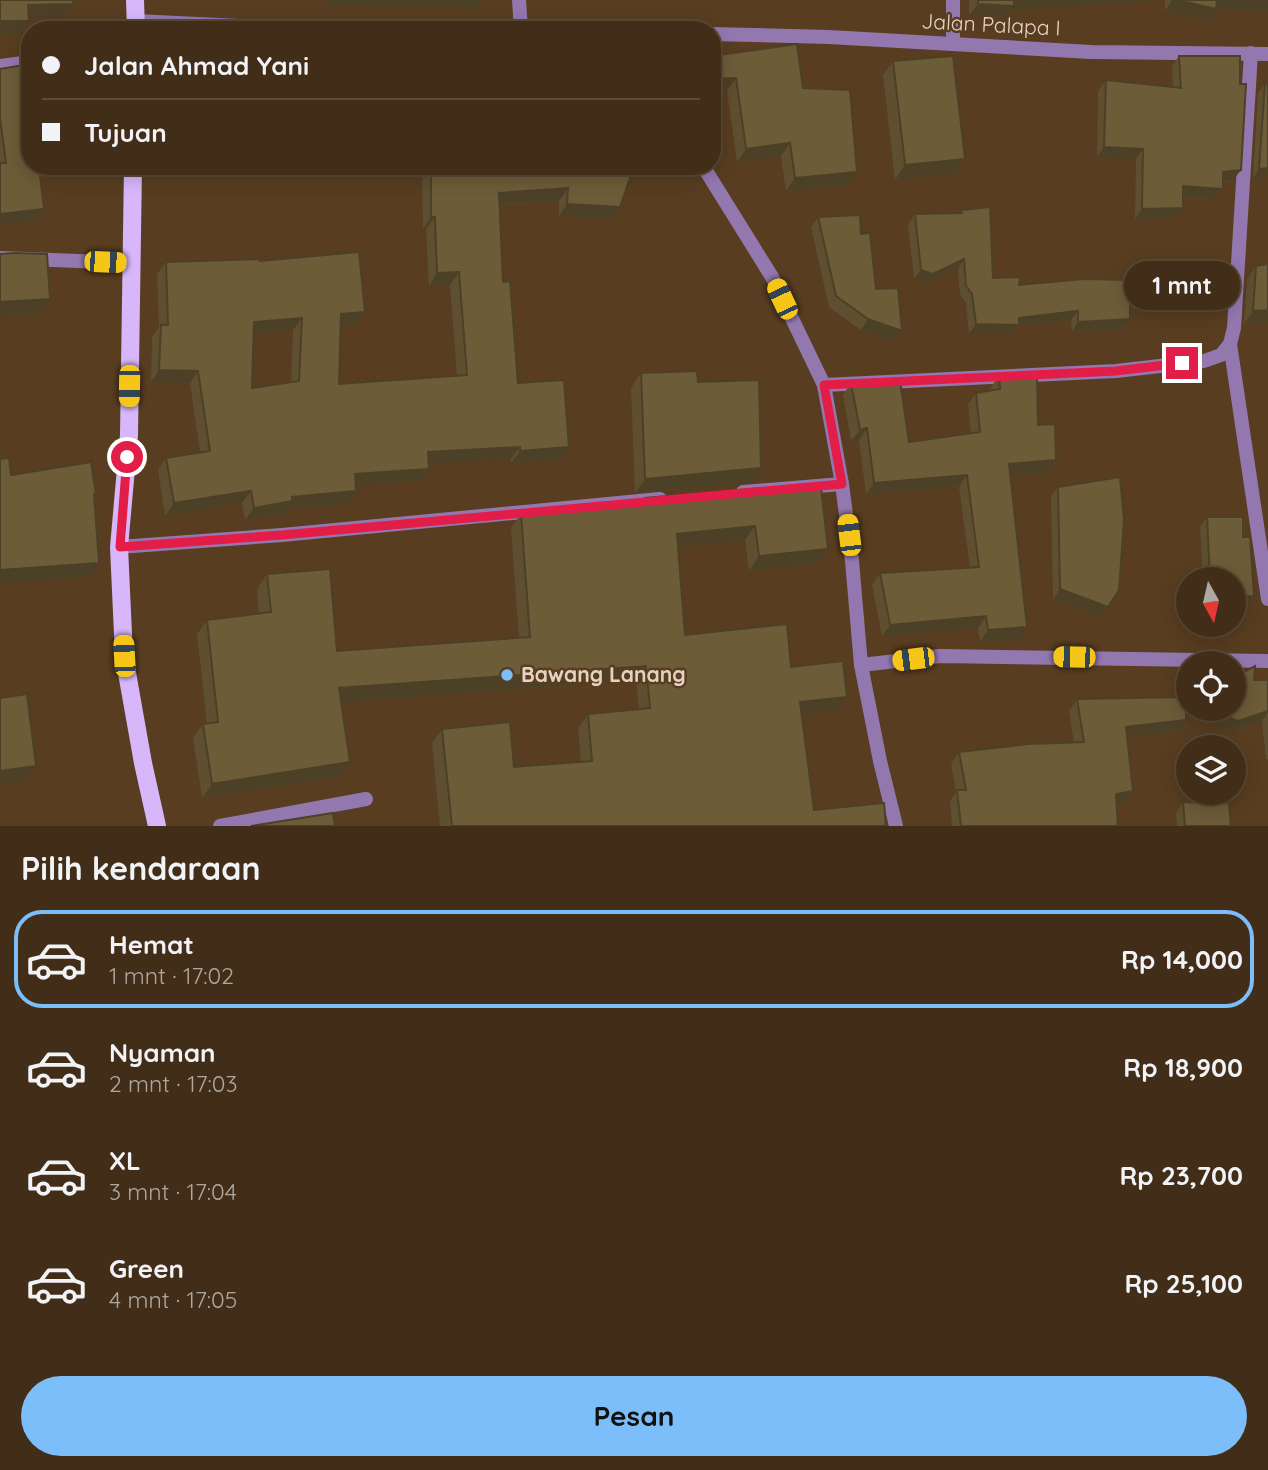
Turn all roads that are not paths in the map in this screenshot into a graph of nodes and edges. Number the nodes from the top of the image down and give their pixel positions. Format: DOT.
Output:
graph roads {
  1 [pos="135,0"];
  2 [pos="519,0"];
  3 [pos="953,0"];
  4 [pos="136,21"];
  5 [pos="520,21"];
  6 [pos="721,34"];
  7 [pos="953,44"];
  8 [pos="1251,53"];
  9 [pos="1268,54"];
  10 [pos="21,63"];
  11 [pos="0,66"];
  12 [pos="133,175"];
  13 [pos="709,175"];
  14 [pos="0,258"];
  15 [pos="131,263"];
  16 [pos="1230,344"];
  17 [pos="824,385"];
  18 [pos="842,484"];
  19 [pos="732,493"];
  20 [pos="677,498"];
  21 [pos="120,547"];
  22 [pos="1268,599"];
  23 [pos="1268,661"];
  24 [pos="861,665"];
  25 [pos="366,799"];
  26 [pos="157,826"];
  27 [pos="220,826"];
  28 [pos="896,826"];
  1 -- 4 [label="main road"];
  2 -- 5 [label="street"];
  3 -- 7 [label="street"];
  6 -- 7 [label="street, Jalan Palapa I"];
  7 -- 8 [label="street, Jalan Palapa I"];
  8 -- 9 [label="street, Jalan Palapa I"];
  8 -- 16 [label="street"];
  10 -- 11 [label="street"];
  12 -- 15 [label="main road"];
  13 -- 17 [label="street"];
  14 -- 15 [label="street"];
  15 -- 21 [label="main road"];
  16 -- 17 [label="street"];
  16 -- 22 [label="street"];
  17 -- 18 [label="street"];
  18 -- 19 [label="street"];
  18 -- 24 [label="street"];
  20 -- 21 [label="street"];
  21 -- 26 [label="main road"];
  23 -- 24 [label="street"];
  24 -- 28 [label="street"];
  25 -- 27 [label="street"];
}
